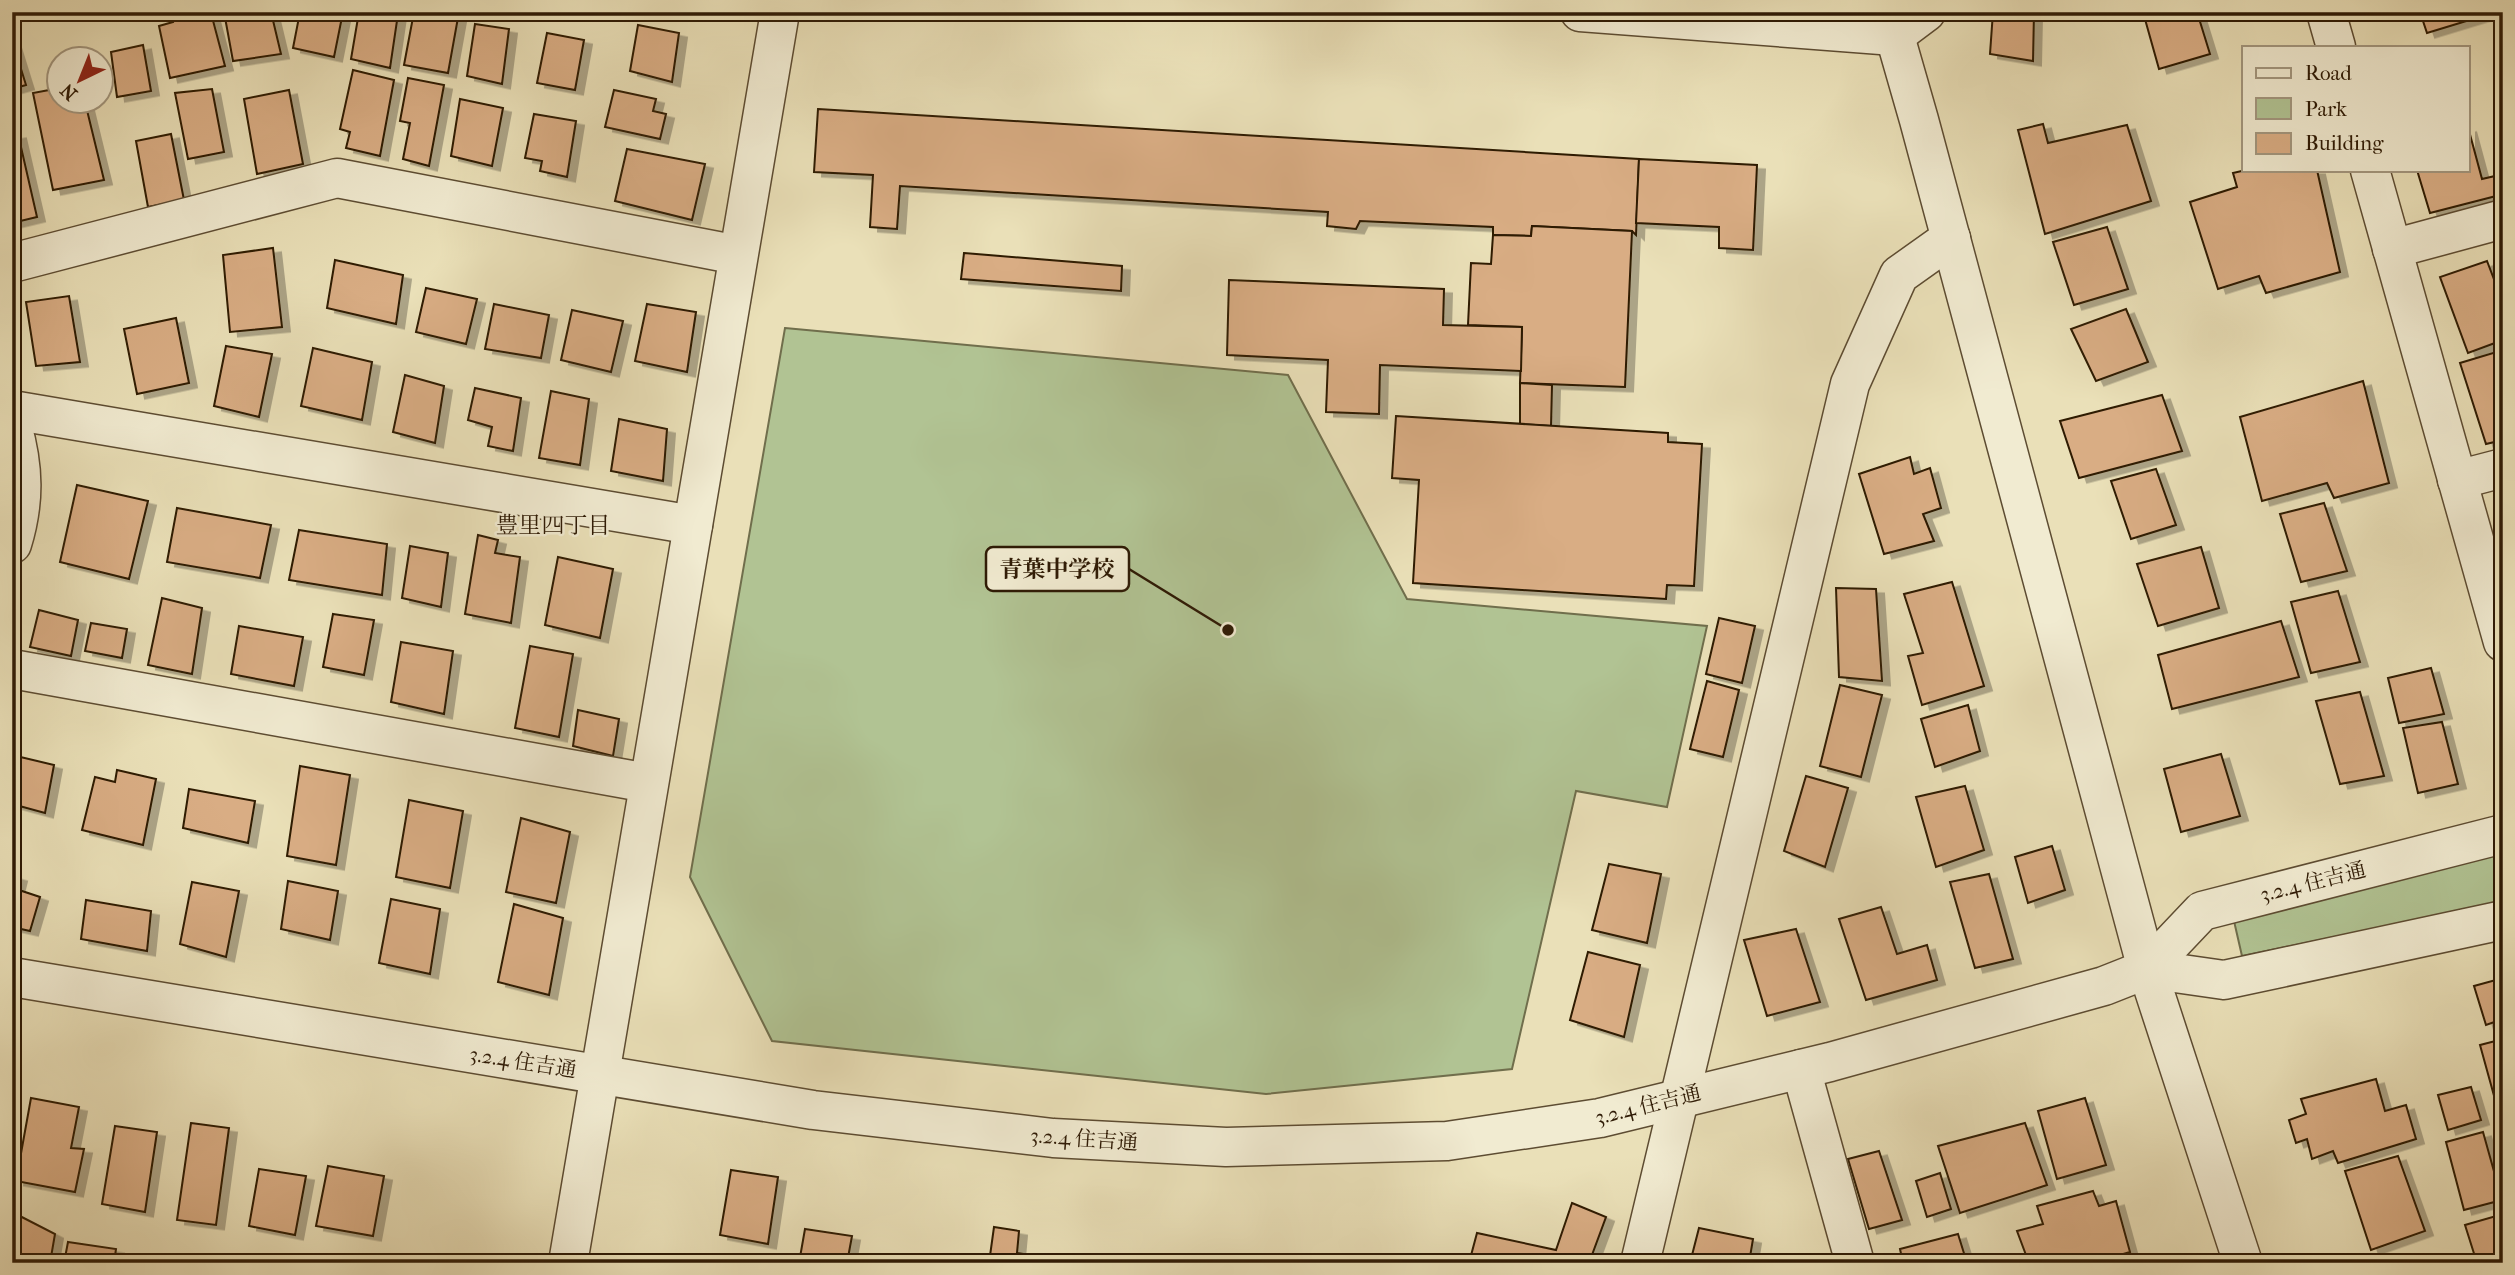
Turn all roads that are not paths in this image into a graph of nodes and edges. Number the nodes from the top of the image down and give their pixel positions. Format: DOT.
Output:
graph roads {
  1 [pos="780,12"];
  2 [pos="1580,12"];
  3 [pos="1926,12"];
  4 [pos="2326,12"];
  5 [pos="1891,24"];
  6 [pos="2336,46"];
  7 [pos="2371,172"];
  8 [pos="2503,219"];
  9 [pos="1951,238"];
  10 [pos="2392,249"];
  11 [pos="738,256"];
  12 [pos="12,263"];
  13 [pos="12,410"];
  14 [pos="12,425"];
  15 [pos="2503,468"];
  16 [pos="2457,480"];
  17 [pos="693,525"];
  18 [pos="12,544"];
  19 [pos="2503,642"];
  20 [pos="12,669"];
  21 [pos="648,783"];
  22 [pos="2503,834"];
  23 [pos="2503,920"];
  24 [pos="2147,970"];
  25 [pos="12,977"];
  26 [pos="1801,1069"];
  27 [pos="598,1074"];
  28 [pos="1682,1097"];
  29 [pos="568,1263"];
  30 [pos="1640,1263"];
  31 [pos="1855,1263"];
  32 [pos="2244,1263"];
  1 -- 11 [label="street"];
  2 -- 5 [label="street"];
  3 -- 5 [label="street"];
  4 -- 6 [label="street"];
  5 -- 9 [label="street"];
  7 -- 10 [label="street"];
  8 -- 10 [label="street"];
  9 -- 24 [label="street"];
  9 -- 28 [label="street"];
  10 -- 16 [label="street"];
  11 -- 12 [label="street"];
  11 -- 17 [label="street"];
  13 -- 17 [label="street"];
  14 -- 18 [label="street"];
  15 -- 16 [label="street"];
  16 -- 19 [label="street"];
  17 -- 21 [label="street"];
  20 -- 21 [label="street"];
  21 -- 27 [label="street"];
  22 -- 24 [label="street, 3.2.4 住吉通"];
  23 -- 24 [label="street, 3.2.4 住吉通"];
  24 -- 26 [label="street, 3.2.4 住吉通"];
  24 -- 32 [label="street"];
  25 -- 27 [label="street, 3.2.4 住吉通"];
  26 -- 28 [label="street, 3.2.4 住吉通"];
  26 -- 31 [label="street"];
  27 -- 28 [label="street, 3.2.4 住吉通"];
  27 -- 29 [label="street"];
  28 -- 30 [label="street"];
}
